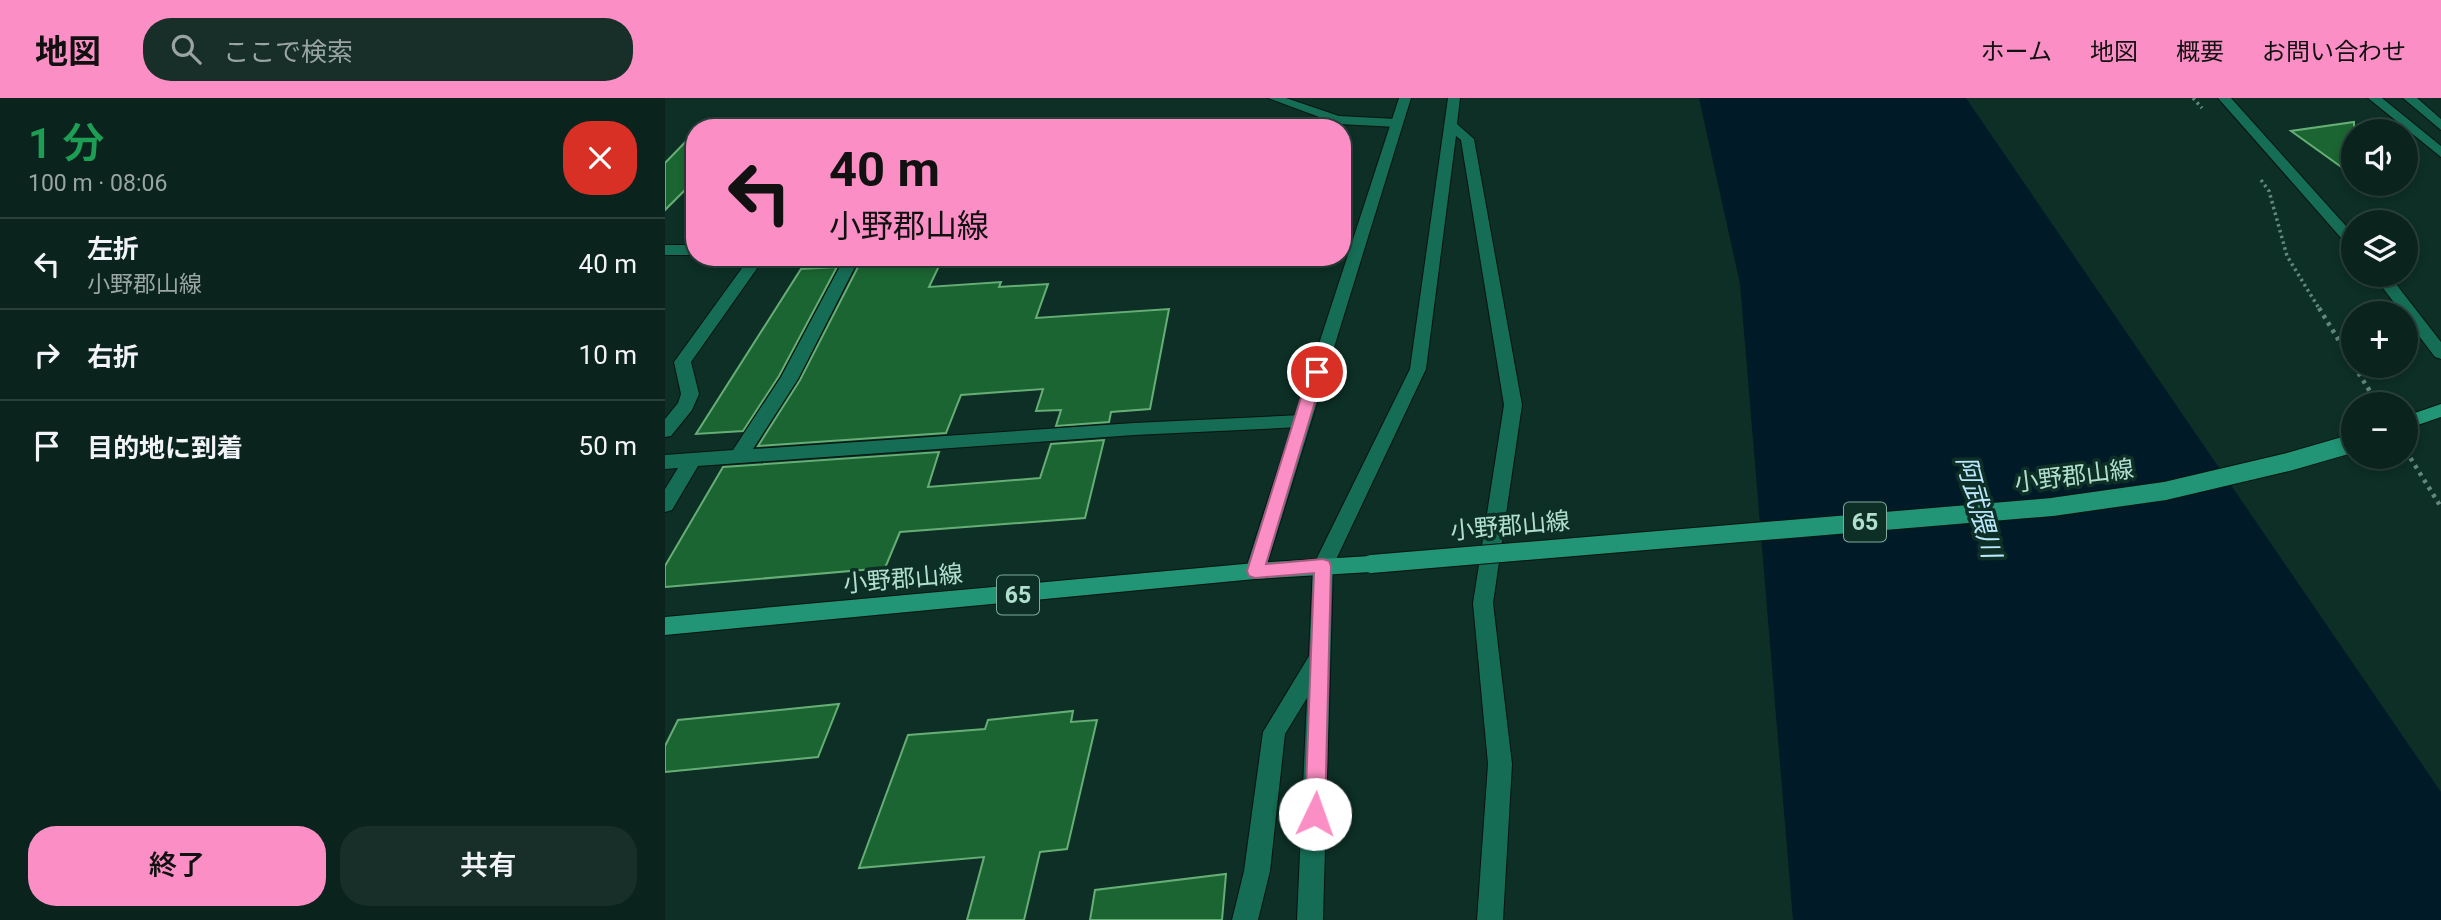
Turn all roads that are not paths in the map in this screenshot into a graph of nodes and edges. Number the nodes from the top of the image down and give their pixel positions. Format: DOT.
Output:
graph roads {
  1 [pos="1274,98"];
  2 [pos="1405,98"];
  3 [pos="1454,98"];
  4 [pos="2224,98"];
  5 [pos="2374,98"];
  6 [pos="2409,98"];
  7 [pos="1335,119"];
  8 [pos="1351,121"];
  9 [pos="1397,123"];
  10 [pos="1451,126"];
  11 [pos="2441,126"];
  12 [pos="2441,153"];
  13 [pos="2341,229"];
  14 [pos="665,250"];
  15 [pos="686,250"];
  16 [pos="751,266"];
  17 [pos="848,266"];
  18 [pos="1351,266"];
  19 [pos="1351,266"];
  20 [pos="2390,287"];
  21 [pos="2441,352"];
  22 [pos="2439,411"];
  23 [pos="2418,419"];
  24 [pos="1301,421"];
  25 [pos="665,431"];
  26 [pos="2341,447"];
  27 [pos="739,457"];
  28 [pos="692,460"];
  29 [pos="665,462"];
  30 [pos="665,505"];
  31 [pos="1323,566"];
  32 [pos="1255,571"];
  33 [pos="665,626"];
  34 [pos="1322,654"];
  35 [pos="1245,920"];
  36 [pos="1310,920"];
  37 [pos="1490,920"];
  1 -- 7 [label="street"];
  2 -- 9 [label="street"];
  3 -- 10 [label="street"];
  4 -- 13 [label="street"];
  5 -- 12 [label="street"];
  6 -- 11 [label="street"];
  8 -- 9 [label="street"];
  9 -- 18 [label="street"];
  10 -- 31 [label="street"];
  10 -- 37 [label="street"];
  14 -- 15 [label="street"];
  16 -- 25 [label="street"];
  17 -- 27 [label="street"];
  19 -- 24 [label="street"];
  20 -- 21 [label="street"];
  22 -- 23 [label="main road"];
  24 -- 27 [label="street"];
  24 -- 32 [label="street"];
  26 -- 31 [label="main road, 小野郡山線 / 65, bridge"];
  27 -- 28 [label="street"];
  28 -- 29 [label="street"];
  28 -- 30 [label="street"];
  31 -- 32 [label="main road, 小野郡山線 / 65"];
  31 -- 34 [label="street"];
  32 -- 33 [label="main road, 小野郡山線 / 65"];
  34 -- 35 [label="street"];
  34 -- 36 [label="street"];
}
